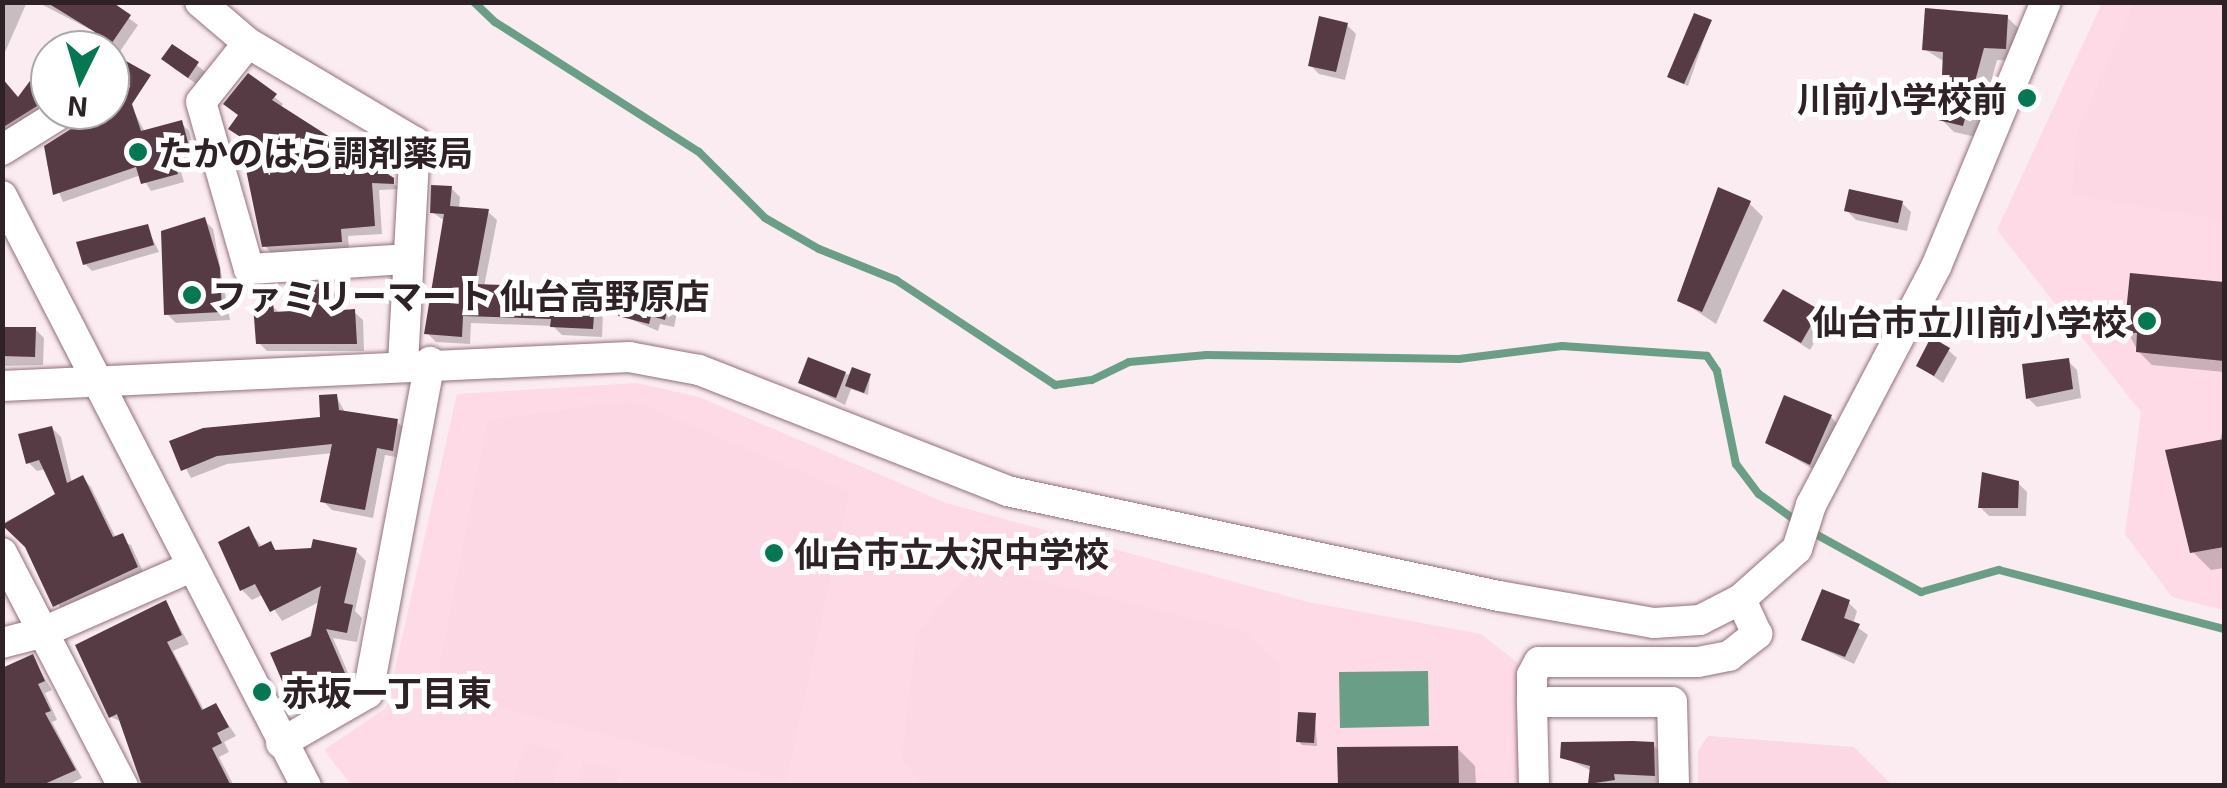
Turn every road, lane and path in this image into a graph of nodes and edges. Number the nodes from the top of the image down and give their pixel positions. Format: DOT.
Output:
graph roads {
  1 [pos="200,2"];
  2 [pos="2046,2"];
  3 [pos="248,43"];
  4 [pos="34,130"];
  5 [pos="2,150"];
  6 [pos="2,196"];
  7 [pos="407,259"];
  8 [pos="417,363"];
  9 [pos="102,383"];
  10 [pos="2,386"];
  11 [pos="2,553"];
  12 [pos="191,567"];
  13 [pos="1741,600"];
  14 [pos="41,633"];
  15 [pos="2,643"];
  16 [pos="1532,702"];
  17 [pos="280,743"];
  18 [pos="123,786"];
  19 [pos="306,786"];
  20 [pos="1534,786"];
  21 [pos="1674,786"];
  1 -- 3 [label="street"];
  2 -- 13 [label="street"];
  3 -- 7 [label="street"];
  3 -- 7 [label="street"];
  4 -- 5 [label="street"];
  6 -- 9 [label="street"];
  7 -- 8 [label="street"];
  8 -- 9 [label="street"];
  8 -- 13 [label="street"];
  8 -- 17 [label="street"];
  9 -- 10 [label="street"];
  9 -- 12 [label="street"];
  11 -- 14 [label="street"];
  12 -- 14 [label="street"];
  12 -- 17 [label="street"];
  13 -- 16 [label="street"];
  14 -- 15 [label="street"];
  14 -- 18 [label="street"];
  16 -- 20 [label="street"];
  16 -- 21 [label="street"];
  17 -- 19 [label="street"];
}
